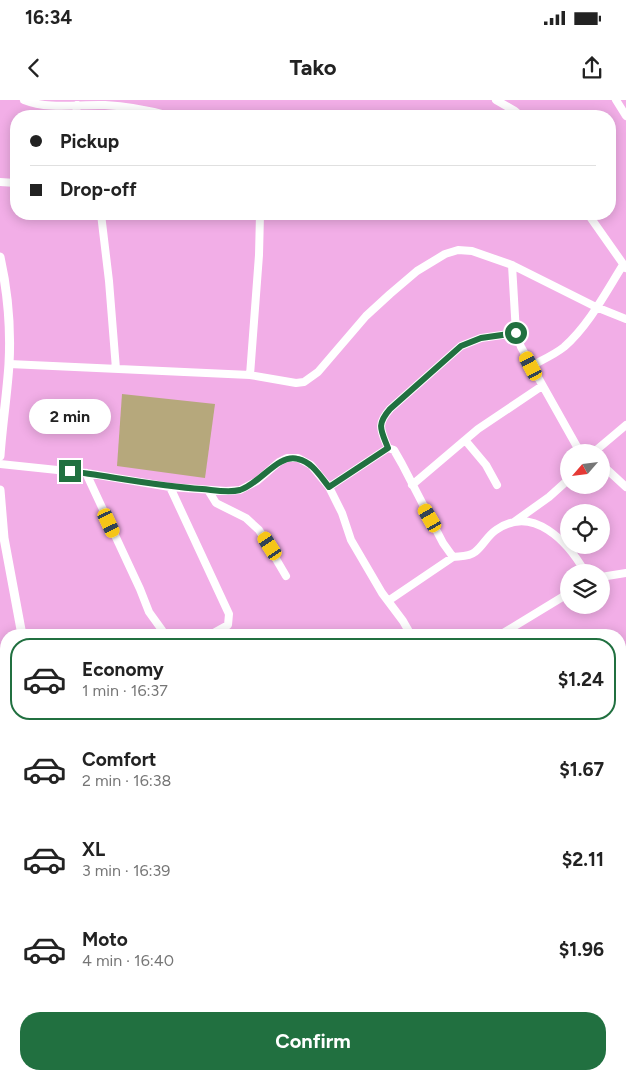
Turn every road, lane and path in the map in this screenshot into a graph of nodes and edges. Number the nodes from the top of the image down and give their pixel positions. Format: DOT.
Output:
graph roads {
  1 [pos="24,100"];
  2 [pos="496,100"];
  3 [pos="616,100"];
  4 [pos="77,105"];
  5 [pos="77,110"];
  6 [pos="147,110"];
  7 [pos="513,110"];
  8 [pos="626,116"];
  9 [pos="102,220"];
  10 [pos="260,220"];
  11 [pos="592,220"];
  12 [pos="0,258"];
  13 [pos="512,265"];
  14 [pos="625,267"];
  15 [pos="596,307"];
  16 [pos="626,319"];
  17 [pos="516,333"];
  18 [pos="9,364"];
  19 [pos="531,366"];
  20 [pos="116,368"];
  21 [pos="250,375"];
  22 [pos="542,386"];
  23 [pos="626,425"];
  24 [pos="465,440"];
  25 [pos="575,444"];
  26 [pos="603,444"];
  27 [pos="388,448"];
  28 [pos="0,456"];
  29 [pos="0,464"];
  30 [pos="610,472"];
  31 [pos="86,473"];
  32 [pos="412,485"];
  33 [pos="497,485"];
  34 [pos="626,486"];
  35 [pos="170,487"];
  36 [pos="329,487"];
  37 [pos="560,487"];
  38 [pos="0,490"];
  39 [pos="208,490"];
  40 [pos="0,506"];
  41 [pos="514,522"];
  42 [pos="453,558"];
  43 [pos="579,564"];
  44 [pos="626,573"];
  45 [pos="286,576"];
  46 [pos="610,576"];
  47 [pos="560,598"];
  48 [pos="388,601"];
  49 [pos="21,629"];
  50 [pos="161,629"];
  51 [pos="221,629"];
  52 [pos="408,629"];
  53 [pos="510,629"];
  1 -- 4 [label="street"];
  2 -- 7 [label="street"];
  3 -- 8 [label="street"];
  4 -- 5 [label="street"];
  4 -- 6 [label="street"];
  9 -- 20 [label="street"];
  10 -- 21 [label="street"];
  11 -- 14 [label="street"];
  12 -- 18 [label="street"];
  13 -- 15 [label="street"];
  13 -- 17 [label="street"];
  13 -- 21 [label="street"];
  14 -- 15 [label="street"];
  15 -- 16 [label="street"];
  15 -- 19 [label="street"];
  17 -- 19 [label="street"];
  17 -- 27 [label="street"];
  18 -- 20 [label="street"];
  18 -- 28 [label="street"];
  19 -- 22 [label="street"];
  20 -- 21 [label="street"];
  22 -- 24 [label="street"];
  22 -- 25 [label="street"];
  23 -- 26 [label="street"];
  24 -- 32 [label="street"];
  24 -- 33 [label="street"];
  27 -- 32 [label="street"];
  27 -- 36 [label="street"];
  29 -- 31 [label="street"];
  30 -- 34 [label="street"];
  31 -- 35 [label="street"];
  31 -- 50 [label="street"];
  32 -- 42 [label="street"];
  35 -- 39 [label="street"];
  35 -- 51 [label="street"];
  36 -- 39 [label="street"];
  36 -- 48 [label="street"];
  37 -- 41 [label="street"];
  38 -- 40 [label="street"];
  39 -- 45 [label="street"];
  40 -- 49 [label="street"];
  41 -- 42 [label="street"];
  41 -- 43 [label="street"];
  42 -- 48 [label="street"];
  44 -- 46 [label="street"];
  47 -- 53 [label="street"];
  48 -- 52 [label="street"];
}
